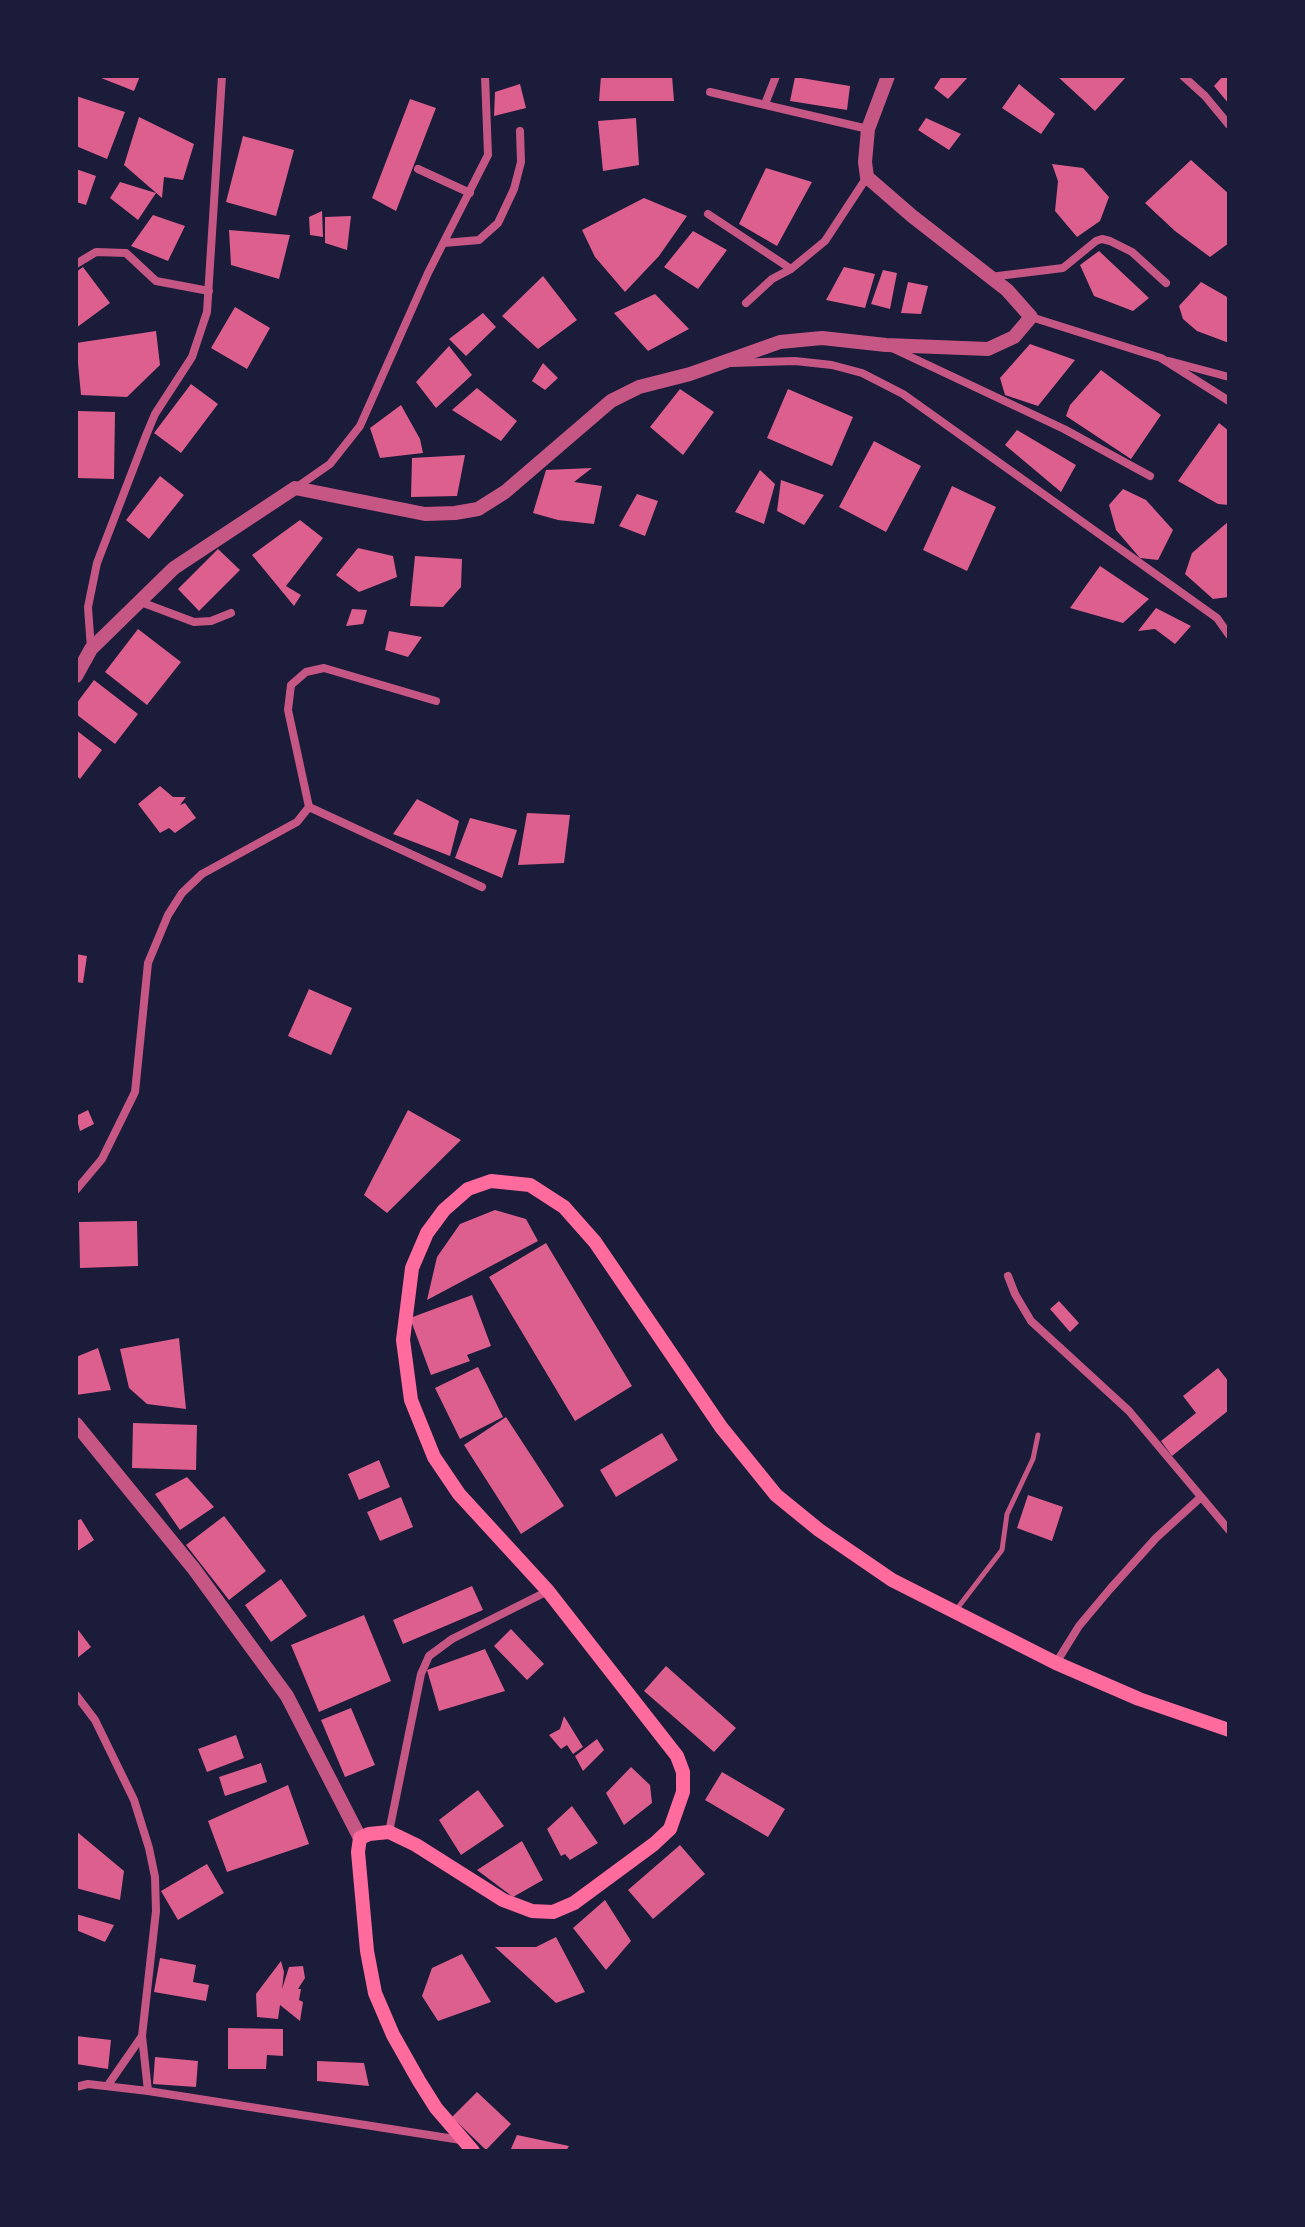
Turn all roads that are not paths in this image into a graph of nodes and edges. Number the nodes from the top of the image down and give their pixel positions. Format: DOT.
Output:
graph roads {
  1 [pos="222,76"];
  2 [pos="485,76"];
  3 [pos="776,76"];
  4 [pos="888,76"];
  5 [pos="1183,76"];
  6 [pos="710,92"];
  7 [pos="765,104"];
  8 [pos="1229,125"];
  9 [pos="868,129"];
  10 [pos="520,131"];
  11 [pos="418,169"];
  12 [pos="867,177"];
  13 [pos="470,193"];
  14 [pos="708,214"];
  15 [pos="444,243"];
  16 [pos="76,264"];
  17 [pos="791,269"];
  18 [pos="990,277"];
  19 [pos="1166,283"];
  20 [pos="209,291"];
  21 [pos="746,303"];
  22 [pos="1031,317"];
  23 [pos="886,345"];
  24 [pos="1161,358"];
  25 [pos="718,363"];
  26 [pos="1229,377"];
  27 [pos="1229,401"];
  28 [pos="1150,476"];
  29 [pos="295,488"];
  30 [pos="138,601"];
  31 [pos="231,613"];
  32 [pos="1229,635"];
  33 [pos="91,649"];
  34 [pos="76,676"];
  35 [pos="436,701"];
  36 [pos="309,807"];
  37 [pos="482,887"];
  38 [pos="76,1190"];
  39 [pos="1008,1276"];
  40 [pos="76,1424"];
  41 [pos="1038,1435"];
  42 [pos="1201,1497"];
  43 [pos="1229,1530"];
  44 [pos="548,1591"];
  45 [pos="955,1611"];
  46 [pos="1056,1663"];
  47 [pos="76,1695"];
  48 [pos="1229,1730"];
  49 [pos="389,1832"];
  50 [pos="360,1838"];
  51 [pos="142,2036"];
  52 [pos="76,2084"];
  53 [pos="108,2085"];
  54 [pos="148,2091"];
  55 [pos="468,2146"];
  1 -- 20 [label="street"];
  2 -- 13 [label="street"];
  3 -- 7 [label="street"];
  4 -- 9 [label="street"];
  5 -- 8 [label="street"];
  6 -- 7 [label="street"];
  7 -- 9 [label="street"];
  9 -- 12 [label="street"];
  10 -- 15 [label="street"];
  11 -- 13 [label="street"];
  12 -- 17 [label="street"];
  12 -- 18 [label="street"];
  13 -- 15 [label="street"];
  14 -- 17 [label="street"];
  15 -- 29 [label="street"];
  16 -- 20 [label="street"];
  17 -- 21 [label="street"];
  18 -- 19 [label="street"];
  18 -- 22 [label="street"];
  20 -- 33 [label="street"];
  22 -- 23 [label="street"];
  22 -- 24 [label="street"];
  23 -- 25 [label="street"];
  23 -- 28 [label="street"];
  24 -- 26 [label="street"];
  24 -- 27 [label="street"];
  25 -- 29 [label="street"];
  25 -- 32 [label="street"];
  29 -- 30 [label="street"];
  30 -- 31 [label="street"];
  30 -- 33 [label="street"];
  33 -- 34 [label="street"];
  35 -- 36 [label="street"];
  36 -- 37 [label="street"];
  36 -- 38 [label="street"];
  39 -- 42 [label="street"];
  40 -- 50 [label="street"];
  41 -- 45 [label="lane"];
  42 -- 43 [label="street"];
  42 -- 46 [label="street"];
  44 -- 45 [label="main road"];
  44 -- 49 [label="street"];
  44 -- 49 [label="main road"];
  45 -- 46 [label="main road"];
  46 -- 48 [label="main road"];
  47 -- 51 [label="street"];
  49 -- 50 [label="main road"];
  50 -- 55 [label="main road"];
  51 -- 53 [label="street"];
  51 -- 54 [label="street"];
  52 -- 53 [label="street"];
  53 -- 54 [label="street"];
  54 -- 55 [label="street"];
}
